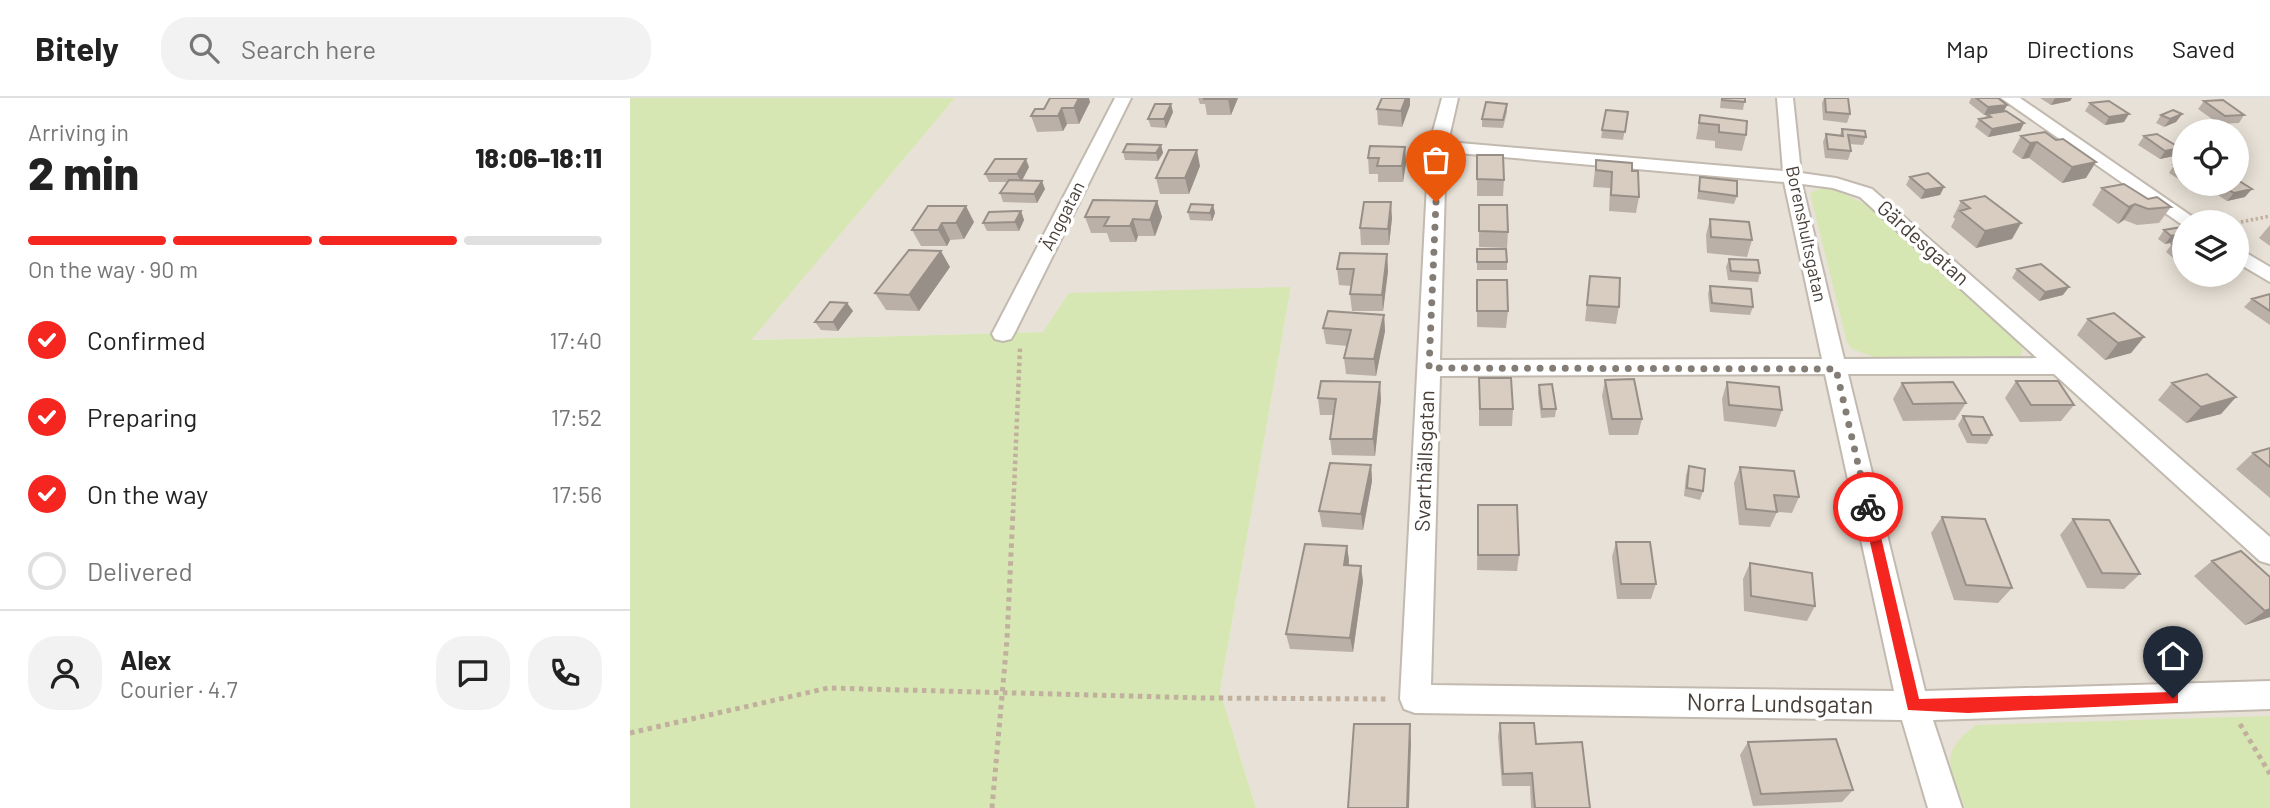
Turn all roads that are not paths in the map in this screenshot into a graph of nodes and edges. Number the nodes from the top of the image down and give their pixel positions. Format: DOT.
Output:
graph roads {
  1 [pos="1123,98"];
  2 [pos="1450,98"];
  3 [pos="1785,98"];
  4 [pos="2009,98"];
  5 [pos="1438,146"];
  6 [pos="1792,177"];
  7 [pos="2173,210"];
  8 [pos="2249,262"];
  9 [pos="2270,276"];
  10 [pos="1003,334"];
  11 [pos="2061,366"];
  12 [pos="1429,368"];
  13 [pos="1836,369"];
  14 [pos="2270,553"];
  15 [pos="2270,695"];
  16 [pos="1415,699"];
  17 [pos="1913,706"];
  18 [pos="1945,808"];
  1 -- 10 [label="street, Änggatan"];
  2 -- 5 [label="street, Svarthällsgatan"];
  3 -- 6 [label="street, Borenshultsgatan"];
  4 -- 7 [label="street"];
  5 -- 6 [label="street, Gärdesgatan"];
  5 -- 12 [label="street, Svarthällsgatan"];
  6 -- 11 [label="street, Gärdesgatan"];
  6 -- 13 [label="street, Borenshultsgatan"];
  8 -- 9 [label="street"];
  11 -- 13 [label="street"];
  11 -- 14 [label="street, Gärdesgatan"];
  12 -- 13 [label="street"];
  12 -- 16 [label="street, Svarthällsgatan"];
  13 -- 17 [label="street, Borenshultsgatan"];
  15 -- 17 [label="street, Norra Lundsgatan"];
  16 -- 17 [label="street, Norra Lundsgatan"];
  17 -- 18 [label="street, Borenshultsgatan"];
}
